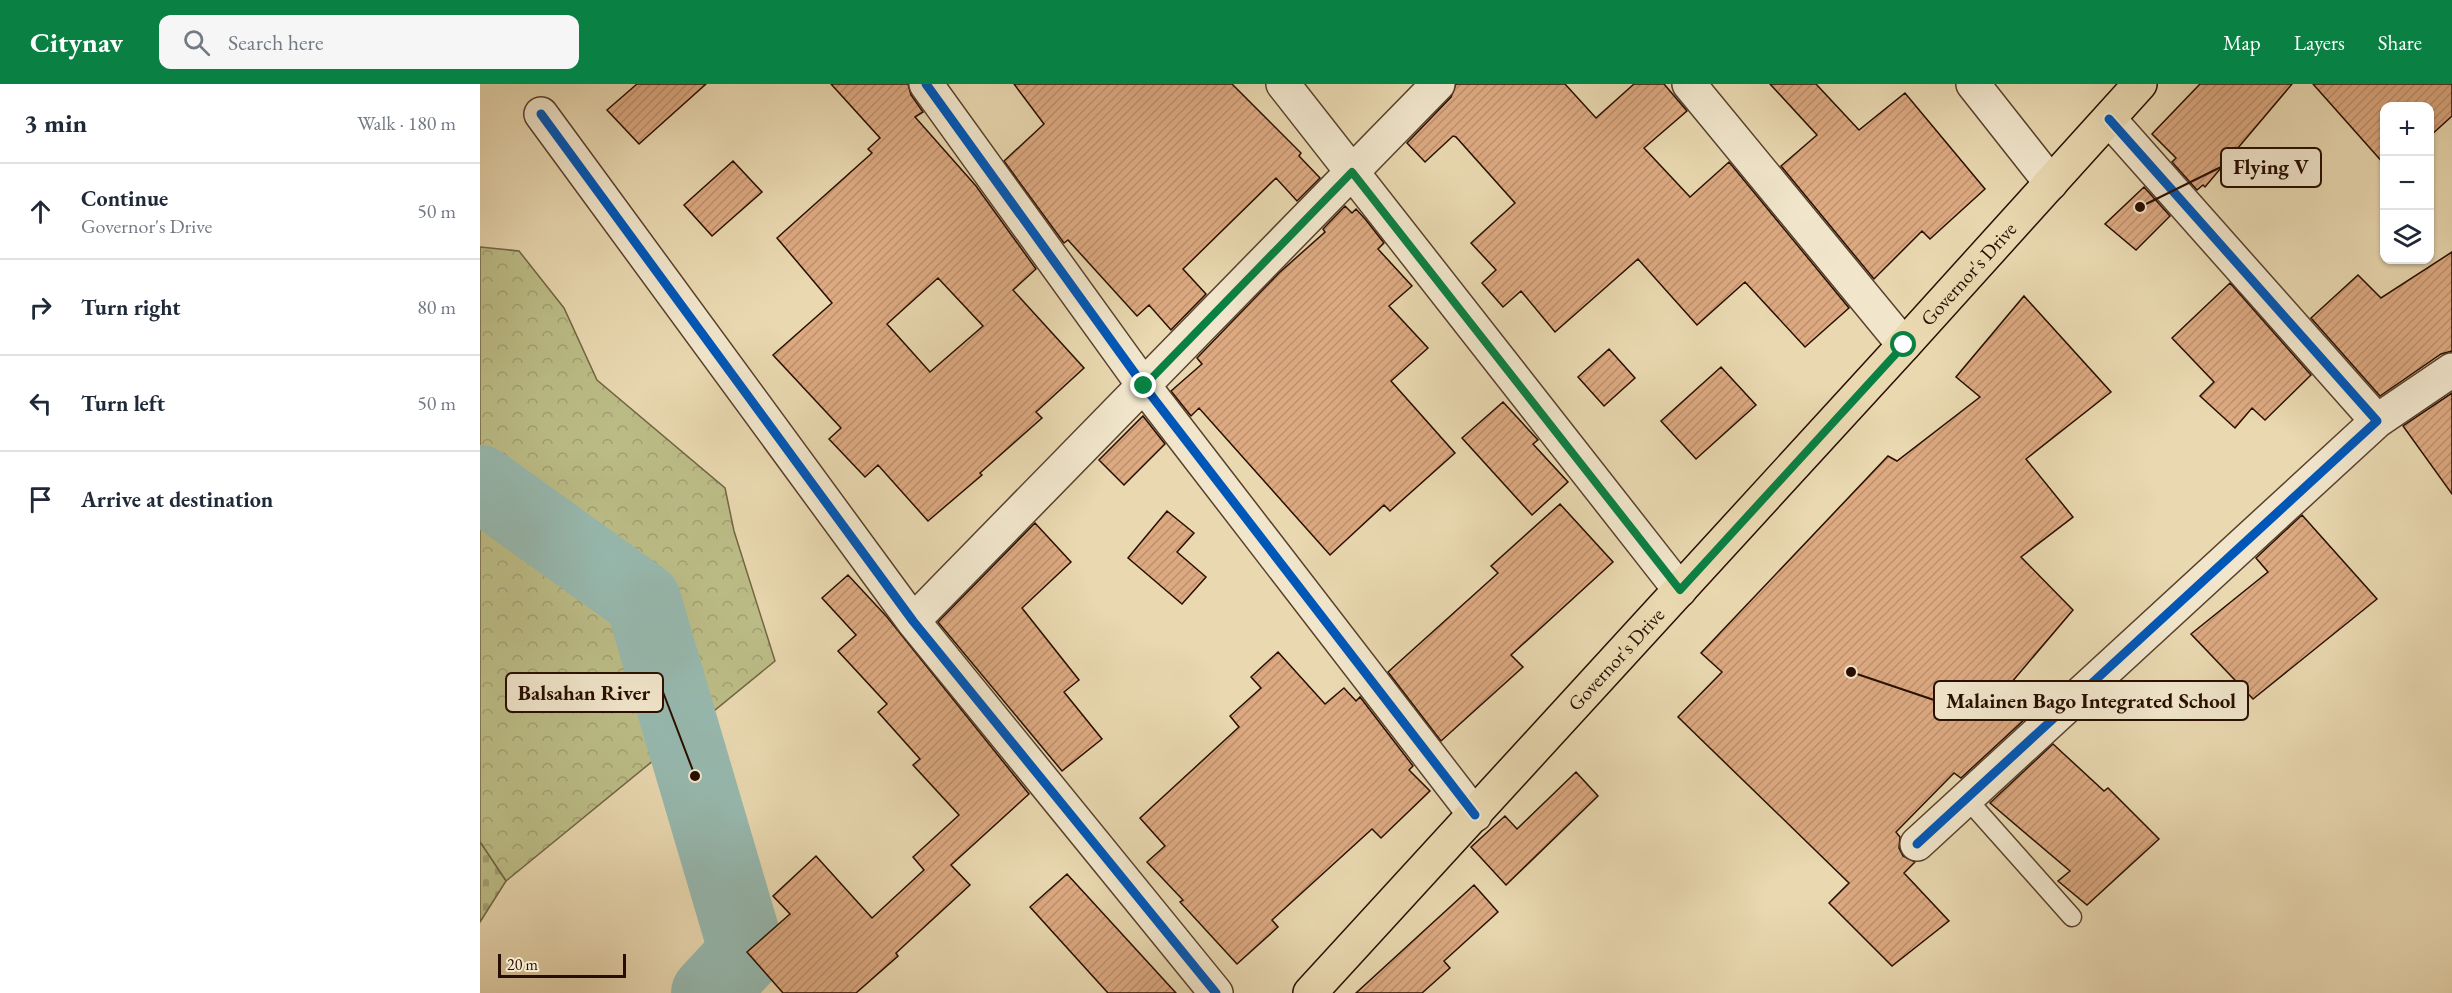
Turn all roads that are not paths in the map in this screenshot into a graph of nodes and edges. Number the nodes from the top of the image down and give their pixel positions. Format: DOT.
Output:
graph roads {
  1 [pos="926,84"];
  2 [pos="1283,84"];
  3 [pos="1438,84"];
  4 [pos="1689,84"];
  5 [pos="1973,84"];
  6 [pos="2140,84"];
  7 [pos="541,114"];
  8 [pos="2109,119"];
  9 [pos="1352,172"];
  10 [pos="2051,183"];
  11 [pos="1904,345"];
  12 [pos="2452,370"];
  13 [pos="1144,386"];
  14 [pos="2371,425"];
  15 [pos="1680,590"];
  16 [pos="913,621"];
  17 [pos="1967,799"];
  18 [pos="1474,815"];
  19 [pos="1917,844"];
  20 [pos="2072,917"];
  21 [pos="1216,993"];
  22 [pos="1310,993"];
  1 -- 13 [label="street"];
  2 -- 9 [label="street"];
  3 -- 9 [label="street"];
  4 -- 11 [label="street"];
  5 -- 10 [label="street"];
  6 -- 8 [label="main road, Governor's Drive"];
  7 -- 16 [label="street"];
  8 -- 10 [label="main road, Governor's Drive"];
  8 -- 14 [label="street"];
  9 -- 13 [label="street"];
  9 -- 15 [label="street"];
  10 -- 11 [label="main road, Governor's Drive"];
  11 -- 15 [label="main road, Governor's Drive"];
  12 -- 14 [label="street"];
  13 -- 16 [label="street"];
  13 -- 18 [label="street"];
  14 -- 17 [label="street"];
  15 -- 18 [label="main road, Governor's Drive"];
  16 -- 21 [label="street"];
  17 -- 19 [label="street"];
  17 -- 20 [label="lane"];
  18 -- 22 [label="main road, Governor's Drive"];
}
